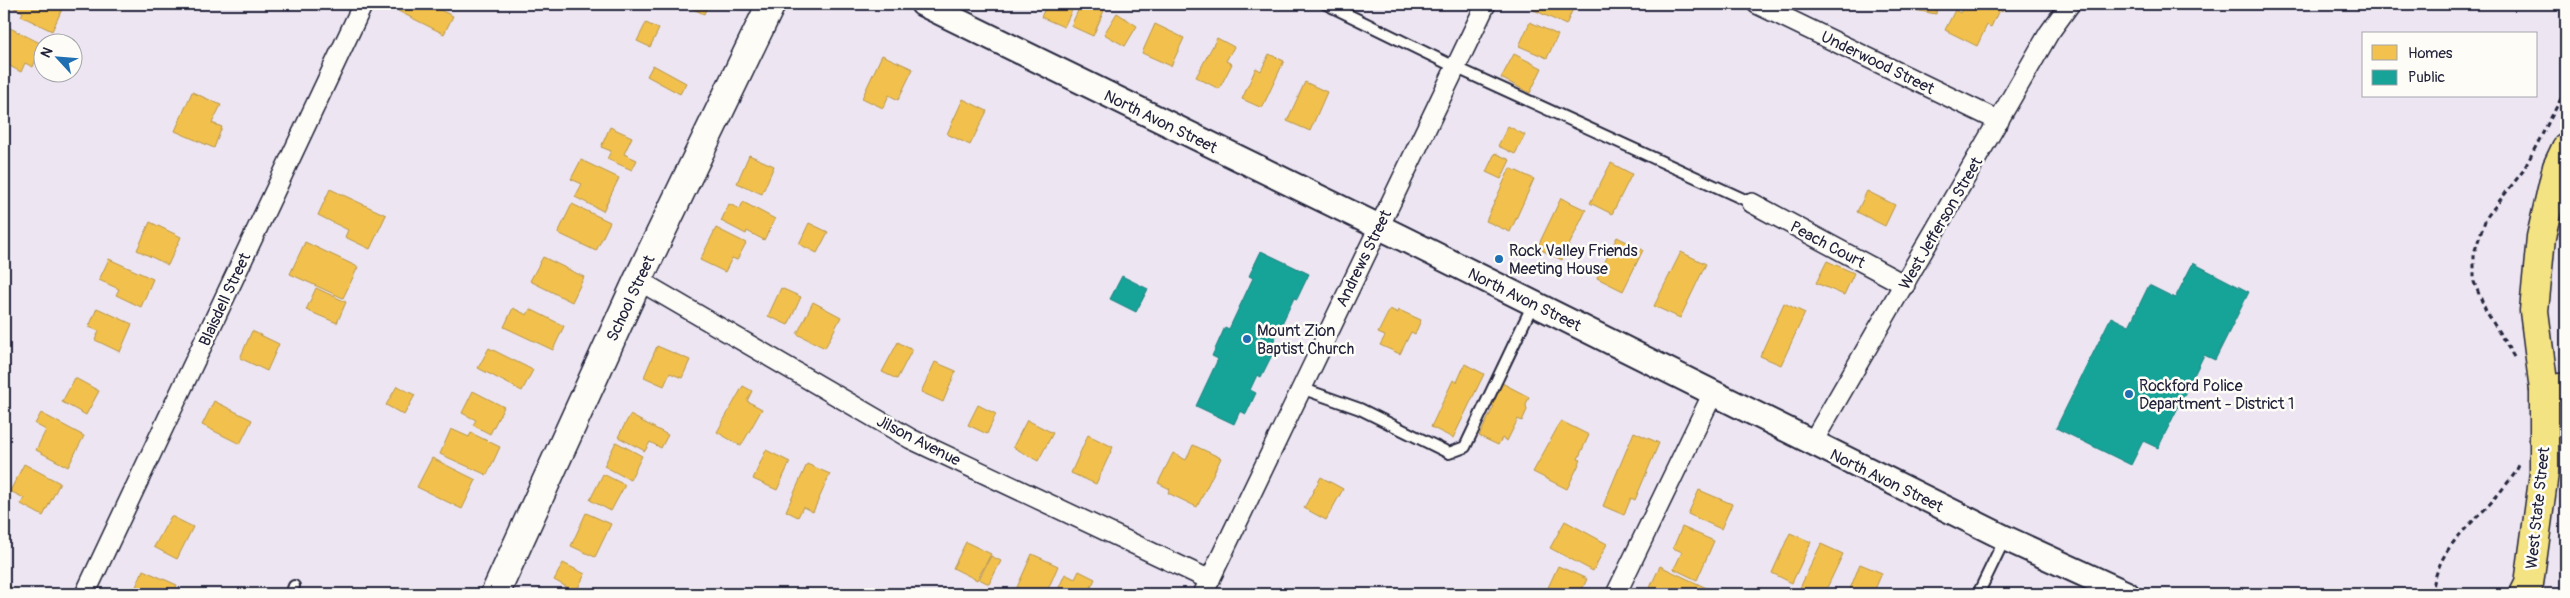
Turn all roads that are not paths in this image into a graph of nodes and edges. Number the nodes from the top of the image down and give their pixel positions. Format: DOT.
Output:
graph roads {
  1 [pos="363,4"];
  2 [pos="771,4"];
  3 [pos="923,4"];
  4 [pos="1326,4"];
  5 [pos="1486,4"];
  6 [pos="1757,4"];
  7 [pos="2070,4"];
  8 [pos="1457,68"];
  9 [pos="1999,121"];
  10 [pos="2566,148"];
  11 [pos="1752,203"];
  12 [pos="1378,226"];
  13 [pos="638,280"];
  14 [pos="1905,284"];
  15 [pos="1533,304"];
  16 [pos="1301,388"];
  17 [pos="2555,389"];
  18 [pos="1713,393"];
  19 [pos="1812,443"];
  20 [pos="2005,538"];
  21 [pos="1206,587"];
  22 [pos="85,594"];
  23 [pos="494,594"];
  24 [pos="1616,594"];
  25 [pos="1978,594"];
  26 [pos="2127,594"];
  27 [pos="2524,594"];
  1 -- 22 [label="street, Blaisdell Street"];
  2 -- 13 [label="main road, School Street"];
  3 -- 12 [label="street, North Avon Street"];
  4 -- 8 [label="lane"];
  5 -- 8 [label="street, Andrews Street"];
  6 -- 9 [label="street, Underwood Street"];
  7 -- 9 [label="street, West Jefferson Street"];
  8 -- 11 [label="lane"];
  8 -- 12 [label="street, Andrews Street"];
  9 -- 14 [label="street, West Jefferson Street"];
  10 -- 17 [label="main road, West State Street"];
  11 -- 14 [label="street, Peach Court"];
  12 -- 15 [label="street, North Avon Street"];
  12 -- 16 [label="street, Andrews Street"];
  13 -- 21 [label="street, Jilson Avenue"];
  13 -- 23 [label="main road, School Street"];
  14 -- 19 [label="street, West Jefferson Street"];
  15 -- 16 [label="lane"];
  15 -- 18 [label="street, North Avon Street"];
  16 -- 21 [label="street, Andrews Street"];
  17 -- 27 [label="main road, West State Street"];
  18 -- 19 [label="street, North Avon Street"];
  18 -- 24 [label="street"];
  19 -- 20 [label="street, North Avon Street"];
  20 -- 25 [label="lane"];
  20 -- 26 [label="street, North Avon Street"];
}
